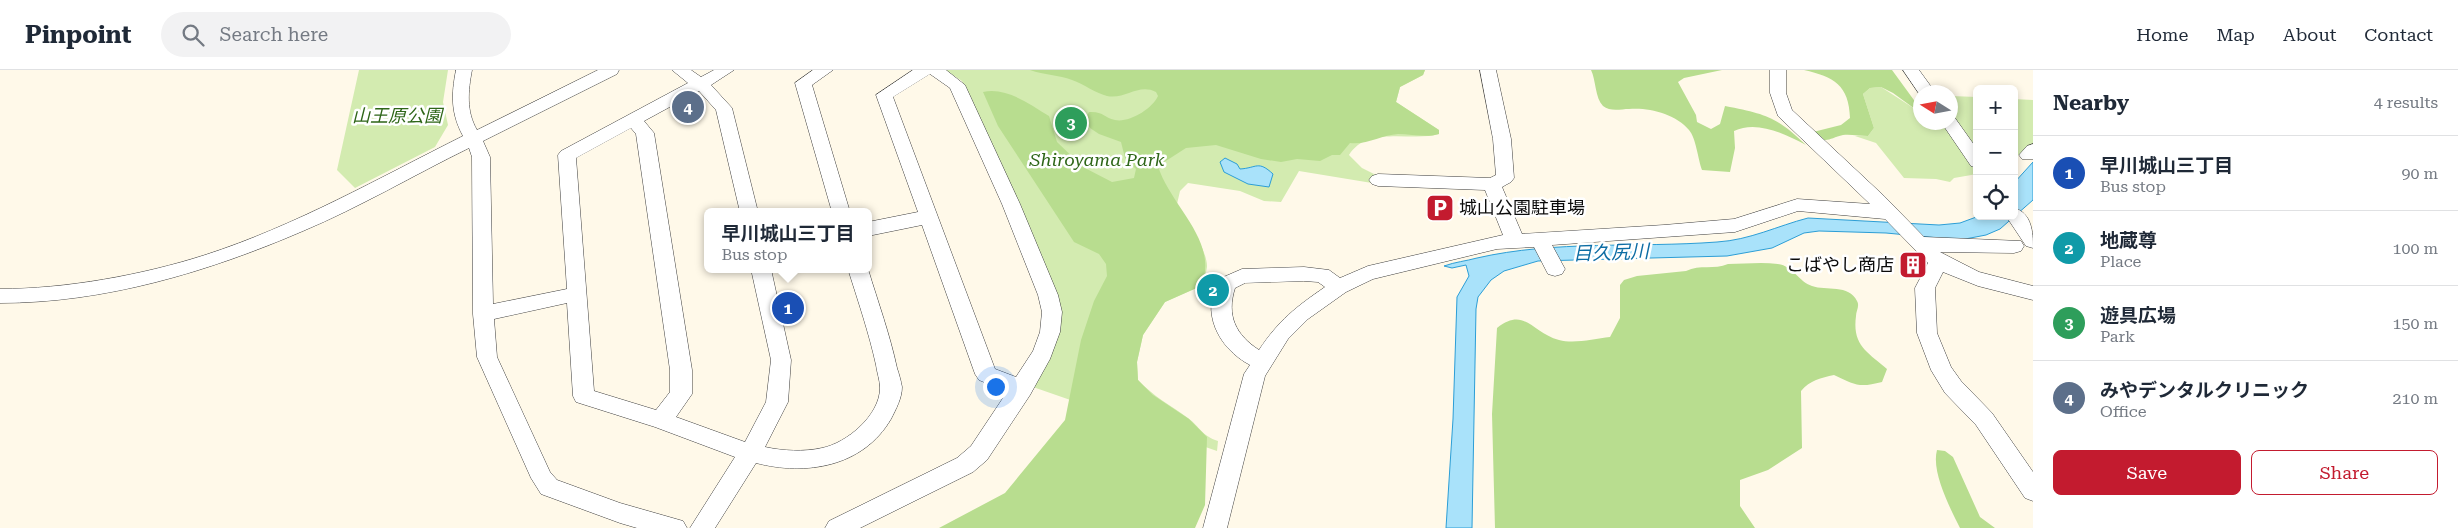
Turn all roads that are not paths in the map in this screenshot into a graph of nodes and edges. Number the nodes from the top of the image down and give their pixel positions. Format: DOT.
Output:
graph roads {
  1 [pos="464,70"];
  2 [pos="611,70"];
  3 [pos="680,70"];
  4 [pos="726,70"];
  5 [pos="825,70"];
  6 [pos="926,70"];
  7 [pos="935,70"];
  8 [pos="1488,70"];
  9 [pos="1778,70"];
  10 [pos="1912,70"];
  11 [pos="583,76"];
  12 [pos="699,84"];
  13 [pos="1923,85"];
  14 [pos="633,119"];
  15 [pos="1955,130"];
  16 [pos="474,138"];
  17 [pos="1973,156"];
  18 [pos="1378,180"];
  19 [pos="1492,184"];
  20 [pos="748,208"];
  21 [pos="840,208"];
  22 [pos="1892,215"];
  23 [pos="926,217"];
  24 [pos="2018,220"];
  25 [pos="872,228"];
  26 [pos="1515,240"];
  27 [pos="1540,240"];
  28 [pos="2033,241"];
  29 [pos="1916,242"];
  30 [pos="2014,246"];
  31 [pos="1939,261"];
  32 [pos="1554,267"];
  33 [pos="762,273"];
  34 [pos="859,273"];
  35 [pos="1339,287"];
  36 [pos="2033,293"];
  37 [pos="576,294"];
  38 [pos="0,296"];
  39 [pos="483,314"];
  40 [pos="1262,362"];
  41 [pos="1022,389"];
  42 [pos="661,420"];
  43 [pos="750,454"];
  44 [pos="2033,492"];
  45 [pos="675,528"];
  46 [pos="702,528"];
  47 [pos="837,528"];
  48 [pos="1215,528"];
  1 -- 16 [label="street"];
  2 -- 11 [label="street"];
  3 -- 12 [label="street"];
  4 -- 12 [label="street"];
  5 -- 21 [label="street"];
  6 -- 23 [label="street"];
  7 -- 41 [label="street"];
  8 -- 19 [label="street"];
  9 -- 22 [label="street"];
  10 -- 13 [label="street"];
  11 -- 16 [label="street"];
  12 -- 14 [label="street"];
  12 -- 20 [label="street"];
  14 -- 37 [label="street"];
  14 -- 42 [label="street"];
  15 -- 17 [label="street"];
  16 -- 38 [label="street"];
  16 -- 39 [label="street"];
  18 -- 19 [label="street"];
  19 -- 26 [label="street"];
  22 -- 27 [label="street"];
  22 -- 29 [label="street"];
  23 -- 25 [label="street"];
  23 -- 41 [label="street"];
  24 -- 28 [label="street"];
  26 -- 27 [label="street"];
  26 -- 35 [label="street"];
  27 -- 32 [label="street"];
  29 -- 30 [label="street"];
  29 -- 31 [label="street"];
  31 -- 36 [label="street"];
  31 -- 44 [label="street"];
  33 -- 43 [label="street"];
  34 -- 43 [label="street"];
  35 -- 40 [label="street"];
  35 -- 40 [label="street"];
  37 -- 39 [label="street"];
  37 -- 42 [label="street"];
  39 -- 45 [label="street"];
  40 -- 48 [label="street"];
  41 -- 47 [label="street"];
  42 -- 43 [label="street"];
  43 -- 46 [label="street"];
}
